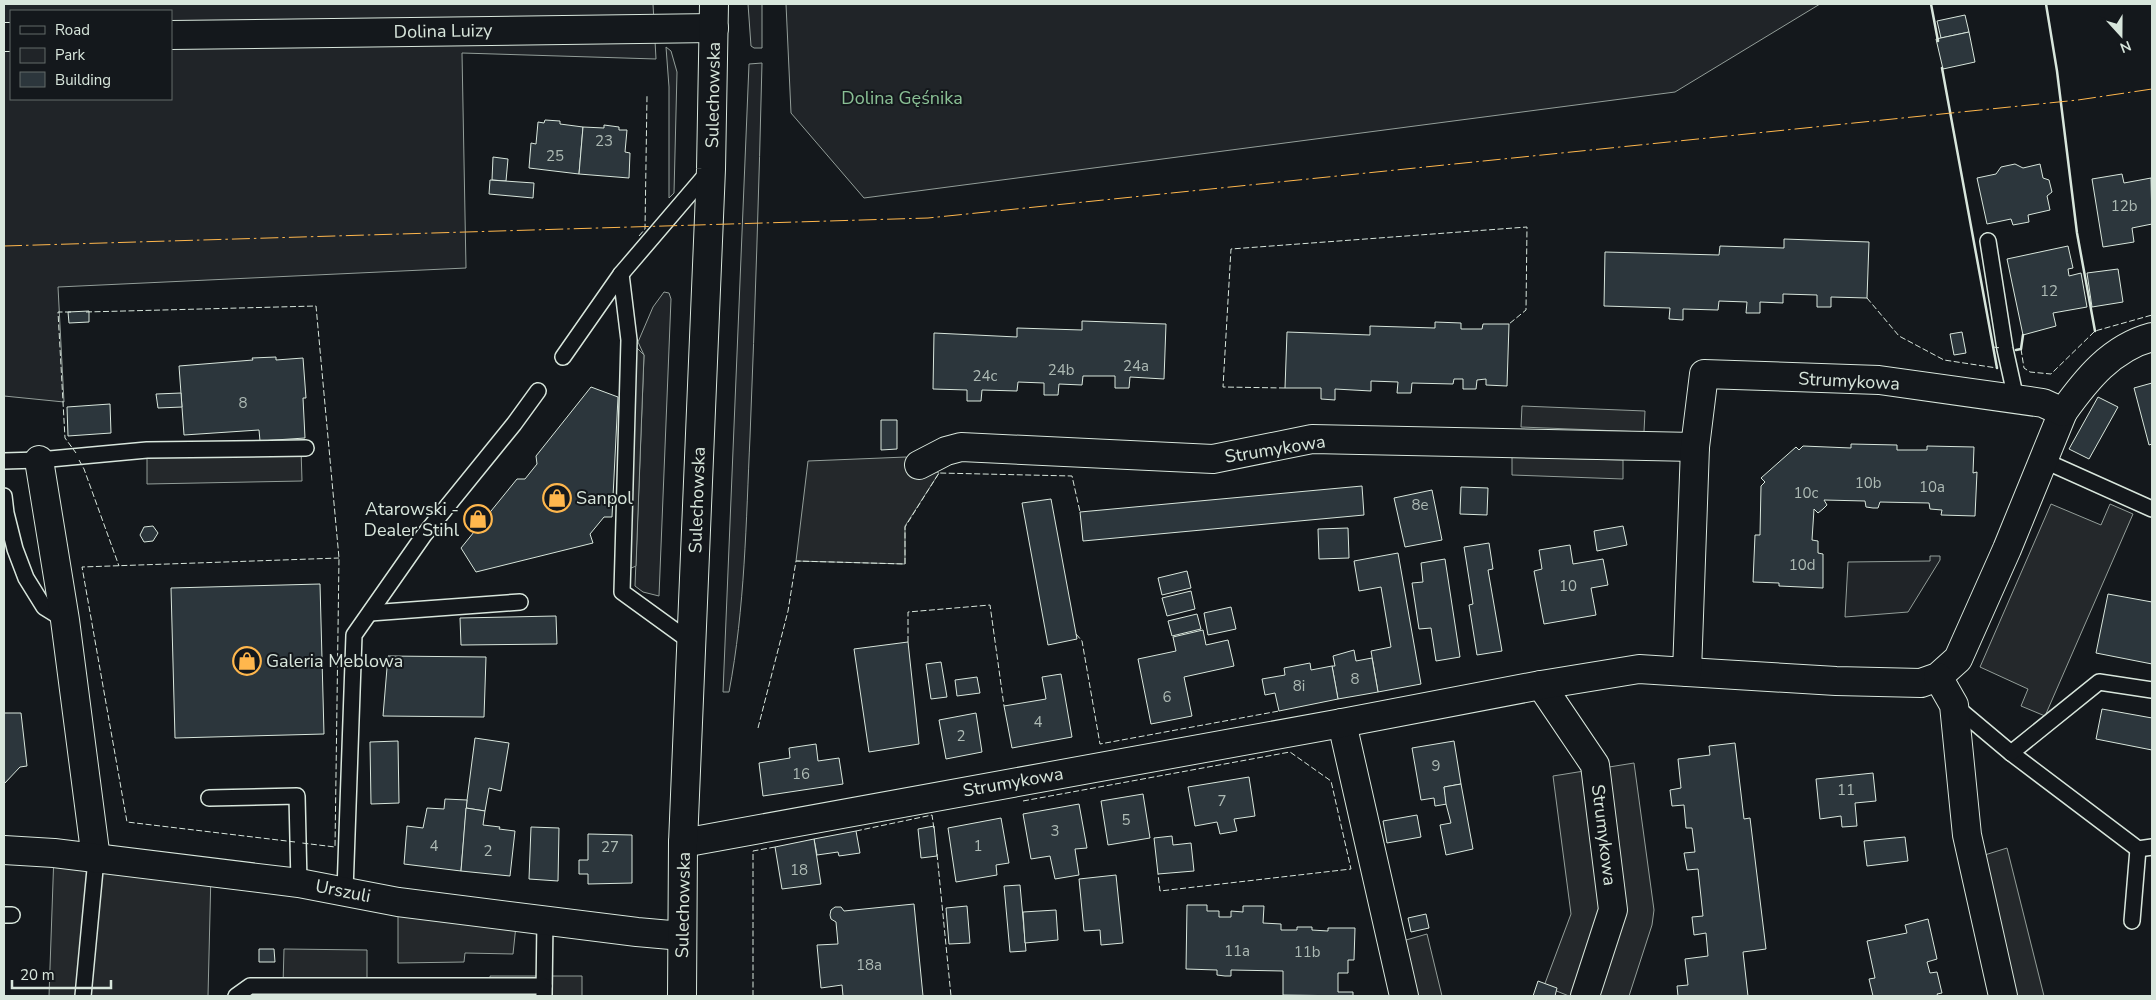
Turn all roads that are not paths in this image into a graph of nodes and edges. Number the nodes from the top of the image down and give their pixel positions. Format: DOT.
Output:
graph roads {
  1 [pos="714,16"];
  2 [pos="172,35"];
  3 [pos="711,169"];
  4 [pos="1988,241"];
  5 [pos="621,274"];
  6 [pos="2152,337"];
  7 [pos="562,357"];
  8 [pos="538,391"];
  9 [pos="2016,399"];
  10 [pos="2063,412"];
  11 [pos="1695,446"];
  12 [pos="306,448"];
  13 [pos="39,460"];
  14 [pos="4,461"];
  15 [pos="2044,461"];
  16 [pos="919,465"];
  17 [pos="4,496"];
  18 [pos="2152,508"];
  19 [pos="520,602"];
  20 [pos="370,613"];
  21 [pos="65,620"];
  22 [pos="692,642"];
  23 [pos="1687,672"];
  24 [pos="1938,677"];
  25 [pos="1541,685"];
  26 [pos="2152,690"];
  27 [pos="1954,705"];
  28 [pos="1342,723"];
  29 [pos="2011,753"];
  30 [pos="210,798"];
  31 [pos="683,843"];
  32 [pos="2145,848"];
  33 [pos="4,850"];
  34 [pos="96,859"];
  35 [pos="299,883"];
  36 [pos="345,890"];
  37 [pos="545,920"];
  38 [pos="2132,921"];
  39 [pos="682,936"];
  40 [pos="544,991"];
  41 [pos="83,996"];
  42 [pos="236,996"];
  43 [pos="682,996"];
  44 [pos="1404,996"];
  45 [pos="1585,996"];
  46 [pos="2003,996"];
  1 -- 2 [label="street, Dolina Luizy"];
  1 -- 3 [label="street, Sulechowska"];
  3 -- 5 [label="lane"];
  3 -- 22 [label="street, Sulechowska"];
  4 -- 9 [label="lane"];
  5 -- 7 [label="lane"];
  5 -- 22 [label="lane"];
  6 -- 10 [label="street, Strumykowa"];
  8 -- 20 [label="lane"];
  9 -- 10 [label="street, Strumykowa"];
  9 -- 11 [label="street, Strumykowa"];
  10 -- 15 [label="street, Strumykowa"];
  11 -- 16 [label="street, Strumykowa"];
  11 -- 23 [label="street, Strumykowa"];
  12 -- 13 [label="lane"];
  13 -- 14 [label="lane"];
  13 -- 21 [label="street"];
  15 -- 18 [label="lane"];
  15 -- 24 [label="street, Strumykowa"];
  17 -- 21 [label="lane"];
  19 -- 20 [label="lane"];
  20 -- 36 [label="lane"];
  21 -- 34 [label="street"];
  22 -- 31 [label="street, Sulechowska"];
  23 -- 24 [label="street, Strumykowa"];
  23 -- 25 [label="street, Strumykowa"];
  24 -- 27 [label="street"];
  25 -- 28 [label="street, Strumykowa"];
  25 -- 45 [label="street, Strumykowa"];
  26 -- 29 [label="lane"];
  27 -- 29 [label="lane"];
  27 -- 46 [label="street"];
  28 -- 31 [label="street, Strumykowa"];
  28 -- 44 [label="street"];
  29 -- 32 [label="lane"];
  30 -- 35 [label="lane"];
  31 -- 39 [label="street, Sulechowska"];
  32 -- 38 [label="lane"];
  33 -- 34 [label="street, Urszuli"];
  34 -- 35 [label="street, Urszuli"];
  34 -- 41 [label="lane"];
  35 -- 36 [label="street, Urszuli"];
  36 -- 37 [label="street, Urszuli"];
  37 -- 39 [label="street, Urszuli"];
  37 -- 40 [label="lane"];
  39 -- 43 [label="street, Sulechowska"];
  40 -- 42 [label="lane"];
}
